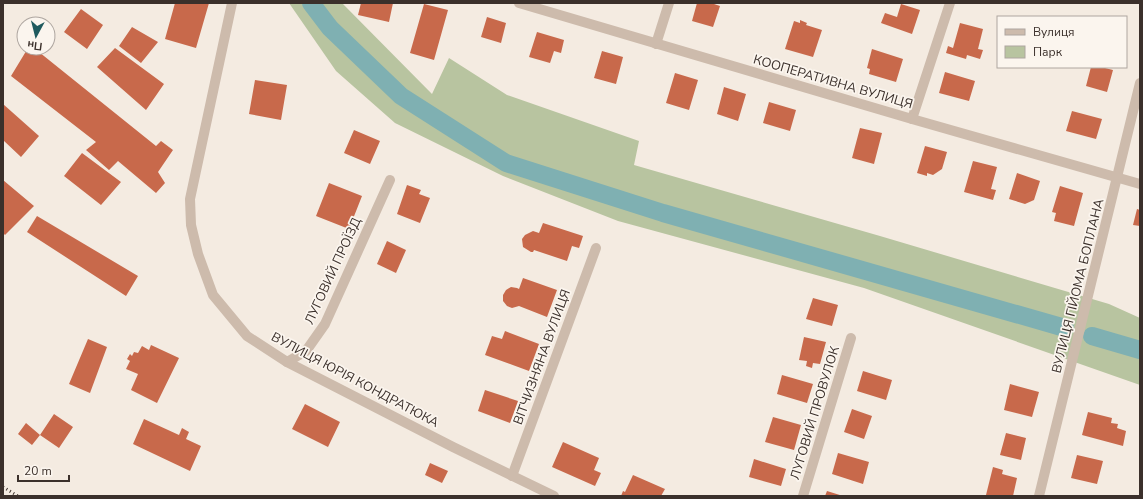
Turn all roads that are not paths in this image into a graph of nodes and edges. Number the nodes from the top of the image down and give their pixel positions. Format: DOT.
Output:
graph roads {
  1 [pos="232,3"];
  2 [pos="520,3"];
  3 [pos="669,3"];
  4 [pos="950,3"];
  5 [pos="656,44"];
  6 [pos="1140,83"];
  7 [pos="912,118"];
  8 [pos="1118,178"];
  9 [pos="390,180"];
  10 [pos="1140,184"];
  11 [pos="596,248"];
  12 [pos="851,338"];
  13 [pos="287,362"];
  14 [pos="512,476"];
  15 [pos="554,496"];
  16 [pos="803,496"];
  17 [pos="1040,496"];
  1 -- 13 [label="street, ВУЛИЦЯ ЮРІЯ КОНДРАТЮКА"];
  2 -- 5 [label="street, КООПЕРАТИВНА ВУЛИЦЯ"];
  3 -- 5 [label="street"];
  4 -- 7 [label="street"];
  5 -- 7 [label="street, КООПЕРАТИВНА ВУЛИЦЯ"];
  6 -- 8 [label="street, ВУЛИЦЯ ГІЙОМА БОПЛАНА"];
  7 -- 8 [label="street, КООПЕРАТИВНА ВУЛИЦЯ"];
  8 -- 10 [label="street, КООПЕРАТИВНА ВУЛИЦЯ"];
  8 -- 17 [label="street, ВУЛИЦЯ ГІЙОМА БОПЛАНА"];
  9 -- 13 [label="street, ЛУГОВИЙ ПРОЇЗД"];
  11 -- 14 [label="street, ВІТЧИЗНЯНА ВУЛИЦЯ"];
  12 -- 16 [label="street, ЛУГОВИЙ ПРОВУЛОК"];
  13 -- 14 [label="street, ВУЛИЦЯ ЮРІЯ КОНДРАТЮКА"];
  14 -- 15 [label="street, ВУЛИЦЯ ЮРІЯ КОНДРАТЮКА"];
}
